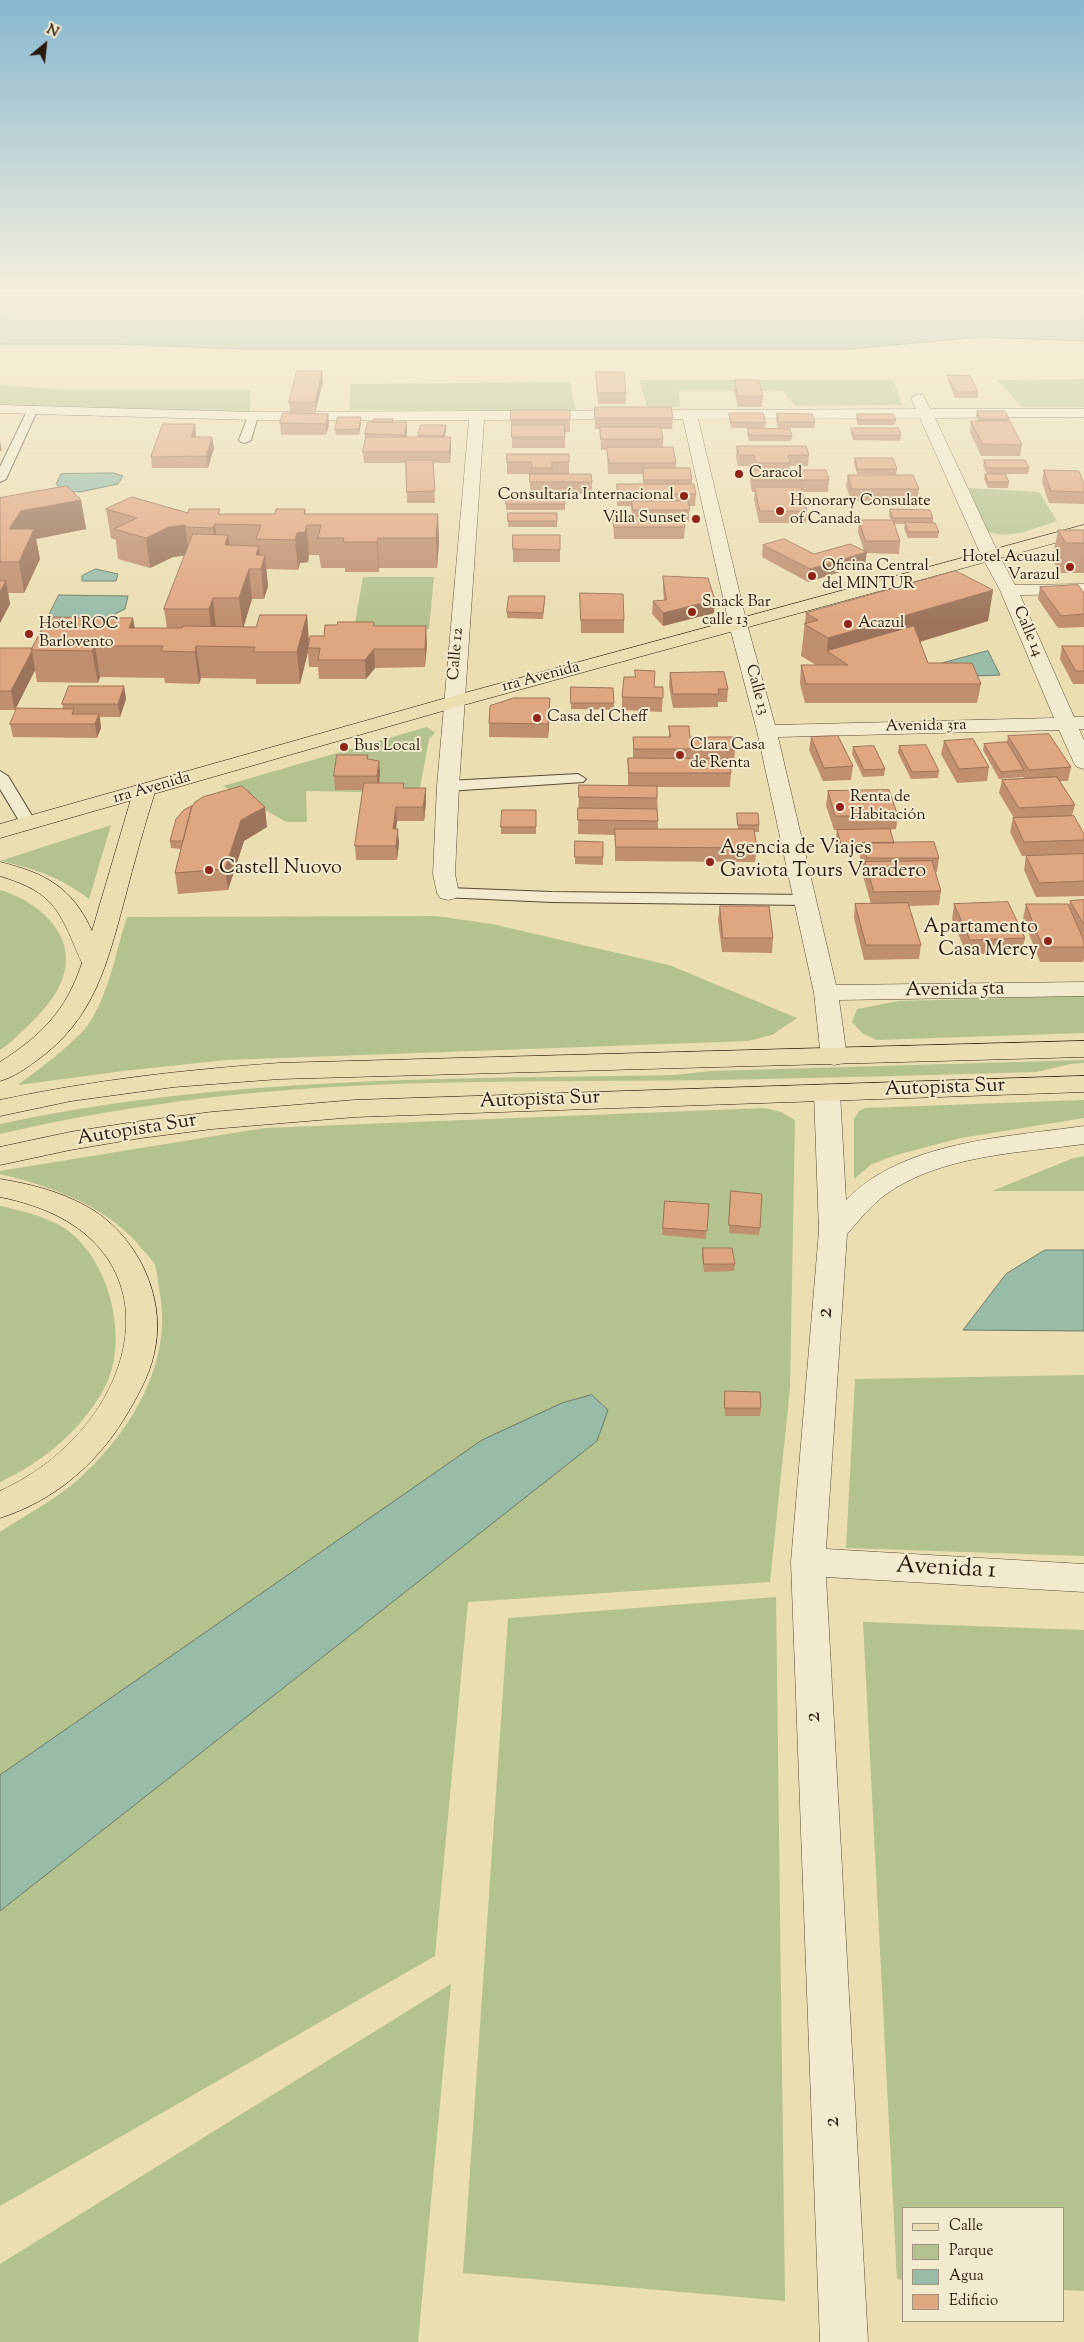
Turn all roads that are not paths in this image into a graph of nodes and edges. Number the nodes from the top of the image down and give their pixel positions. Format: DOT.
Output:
graph roads {
  1 [pos="920,402"];
  2 [pos="0,409"];
  3 [pos="32,410"];
  4 [pos="924,412"];
  5 [pos="689,413"];
  6 [pos="1084,413"];
  7 [pos="253,416"];
  8 [pos="477,416"];
  9 [pos="245,440"];
  10 [pos="0,479"];
  11 [pos="1084,530"];
  12 [pos="990,554"];
  13 [pos="1084,589"];
  14 [pos="1009,590"];
  15 [pos="738,624"];
  16 [pos="453,702"];
  17 [pos="1075,724"];
  18 [pos="767,731"];
  19 [pos="1084,763"];
  20 [pos="0,776"];
  21 [pos="578,779"];
  22 [pos="448,786"];
  23 [pos="144,792"];
  24 [pos="29,824"];
  25 [pos="0,831"];
  26 [pos="0,869"];
  27 [pos="448,893"];
  28 [pos="805,900"];
  29 [pos="94,962"];
  30 [pos="1084,989"];
  31 [pos="826,993"];
  32 [pos="1084,1049"];
  33 [pos="834,1057"];
  34 [pos="0,1073"];
  35 [pos="1084,1084"];
  36 [pos="827,1093"];
  37 [pos="0,1108"];
  38 [pos="1084,1135"];
  39 [pos="0,1156"];
  40 [pos="0,1188"];
  41 [pos="833,1231"];
  42 [pos="0,1505"];
  43 [pos="808,1562"];
  44 [pos="1084,1578"];
  45 [pos="844,2342"];
  1 -- 4 [label="street, Calle 14"];
  2 -- 3 [label="street"];
  3 -- 7 [label="street"];
  3 -- 10 [label="lane"];
  4 -- 5 [label="street"];
  4 -- 6 [label="street"];
  4 -- 12 [label="street, Calle 14"];
  5 -- 8 [label="street"];
  5 -- 15 [label="street, Calle 13"];
  7 -- 8 [label="street"];
  7 -- 9 [label="lane"];
  8 -- 16 [label="street, Calle 12"];
  11 -- 12 [label="main road, 1ra Avenida"];
  12 -- 14 [label="street, Calle 14"];
  12 -- 15 [label="main road, 1ra Avenida"];
  13 -- 14 [label="street"];
  14 -- 17 [label="street, Calle 14"];
  15 -- 16 [label="main road, 1ra Avenida"];
  15 -- 18 [label="street, Calle 13"];
  16 -- 22 [label="street, Calle 12"];
  16 -- 23 [label="main road, 1ra Avenida"];
  17 -- 18 [label="street, Avenida 3ra"];
  17 -- 19 [label="street, Calle 14"];
  18 -- 28 [label="street, Calle 13"];
  20 -- 24 [label="lane"];
  21 -- 22 [label="lane"];
  22 -- 27 [label="street, Calle 12"];
  23 -- 24 [label="main road, 1ra Avenida"];
  23 -- 29 [label="main road"];
  24 -- 25 [label="main road, 1ra Avenida"];
  26 -- 29 [label="main road"];
  27 -- 28 [label="lane"];
  28 -- 31 [label="street, Calle 13"];
  29 -- 34 [label="main road"];
  30 -- 31 [label="street, Avenida 5ta"];
  31 -- 33 [label="street, Calle 13"];
  32 -- 33 [label="main road, Autopista Sur"];
  33 -- 37 [label="main road, Autopista Sur"];
  35 -- 36 [label="main road, Autopista Sur"];
  36 -- 39 [label="main road, Autopista Sur"];
  36 -- 41 [label="street, 2"];
  38 -- 41 [label="street"];
  40 -- 42 [label="main road"];
  41 -- 43 [label="street, 2"];
  43 -- 44 [label="street, Avenida 1"];
  43 -- 45 [label="street, 2"];
}
